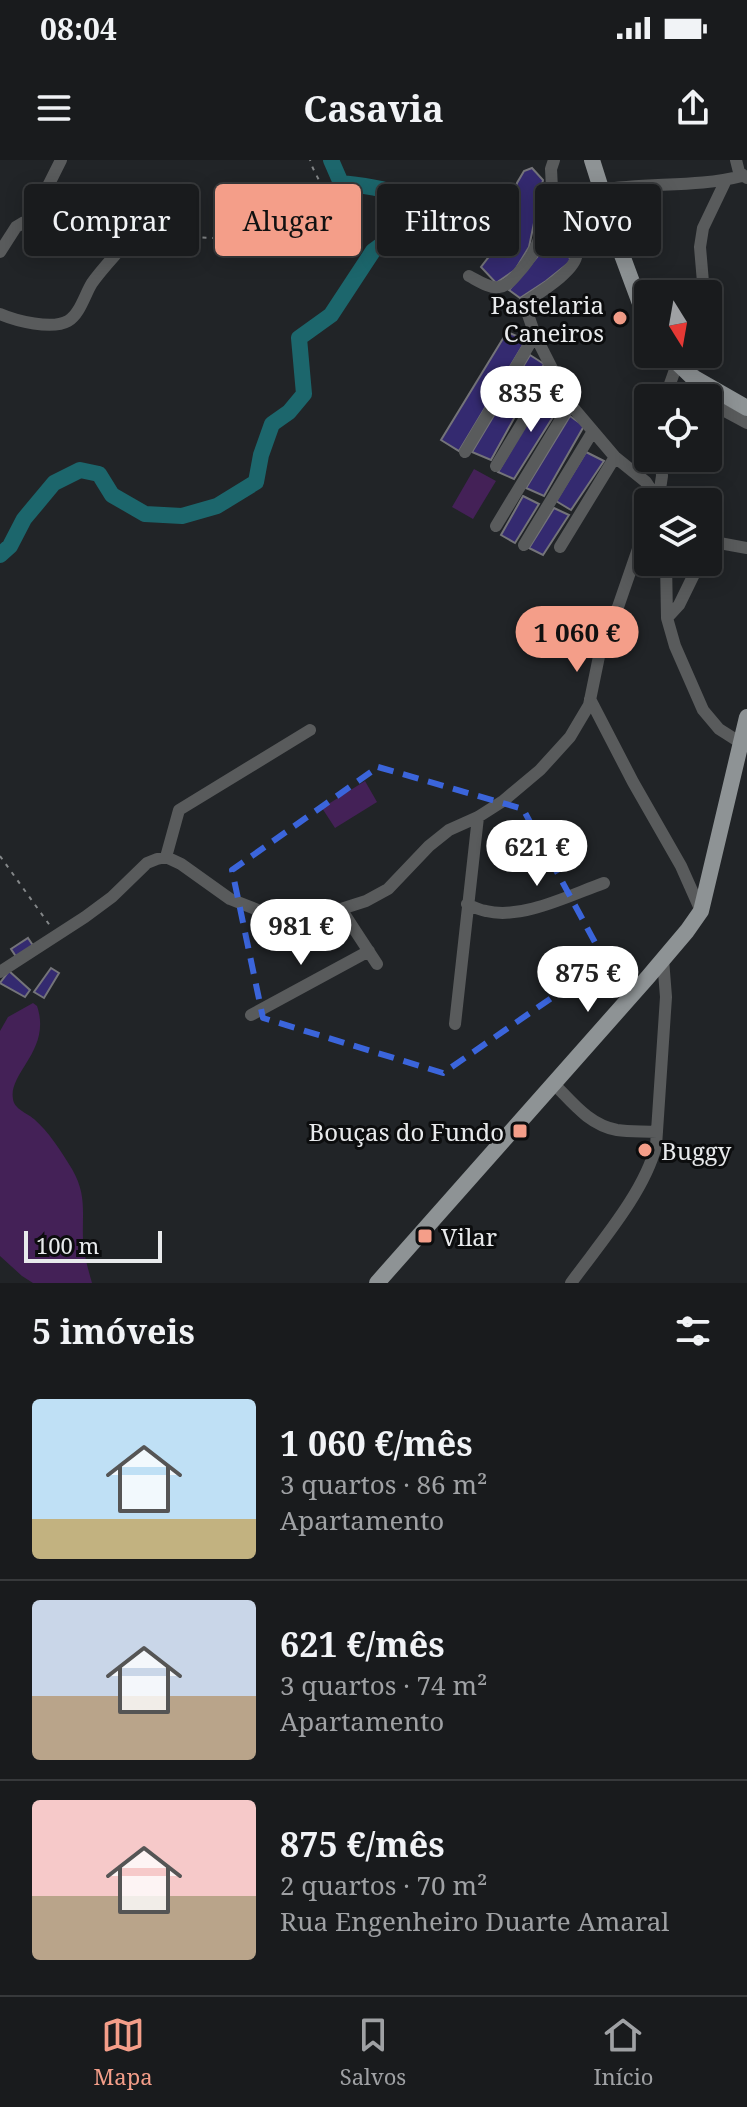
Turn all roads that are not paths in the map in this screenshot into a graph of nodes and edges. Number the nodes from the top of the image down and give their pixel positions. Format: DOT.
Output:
graph roads {
  1 [pos="61,160"];
  2 [pos="592,160"];
  3 [pos="736,160"];
  4 [pos="552,164"];
  5 [pos="745,177"];
  6 [pos="726,180"];
  7 [pos="599,184"];
  8 [pos="656,184"];
  9 [pos="0,252"];
  10 [pos="114,256"];
  11 [pos="622,256"];
  12 [pos="469,276"];
  13 [pos="703,280"];
  14 [pos="634,287"];
  15 [pos="0,314"];
  16 [pos="535,335"];
  17 [pos="683,368"];
  18 [pos="693,368"];
  19 [pos="553,372"];
  20 [pos="691,376"];
  21 [pos="696,384"];
  22 [pos="722,401"];
  23 [pos="570,404"];
  24 [pos="722,408"];
  25 [pos="747,408"];
  26 [pos="747,423"];
  27 [pos="593,431"];
  28 [pos="465,452"];
  29 [pos="615,457"];
  30 [pos="496,466"];
  31 [pos="650,488"];
  32 [pos="496,526"];
  33 [pos="722,543"];
  34 [pos="524,545"];
  35 [pos="560,547"];
  36 [pos="747,548"];
  37 [pos="634,561"];
  38 [pos="666,576"];
  39 [pos="693,576"];
  40 [pos="667,618"];
  41 [pos="590,699"];
  42 [pos="747,717"];
  43 [pos="310,730"];
  44 [pos="742,753"];
  45 [pos="478,817"];
  46 [pos="166,857"];
  47 [pos="604,883"];
  48 [pos="467,904"];
  49 [pos="341,909"];
  50 [pos="701,911"];
  51 [pos="369,951"];
  52 [pos="663,959"];
  53 [pos="377,964"];
  54 [pos="0,972"];
  55 [pos="251,1015"];
  56 [pos="455,1024"];
  57 [pos="554,1084"];
  58 [pos="657,1132"];
  59 [pos="377,1283"];
  60 [pos="571,1283"];
  1 -- 9 [label="street"];
  2 -- 7 [label="main road"];
  3 -- 5 [label="street"];
  4 -- 12 [label="street"];
  4 -- 16 [label="street"];
  5 -- 6 [label="street"];
  6 -- 8 [label="street"];
  6 -- 13 [label="street"];
  10 -- 15 [label="street"];
  11 -- 14 [label="main road"];
  16 -- 19 [label="street"];
  16 -- 28 [label="street"];
  17 -- 20 [label="main road"];
  18 -- 20 [label="street"];
  19 -- 23 [label="street"];
  19 -- 30 [label="street"];
  20 -- 21 [label="main road"];
  22 -- 25 [label="main road"];
  23 -- 27 [label="street"];
  23 -- 32 [label="street"];
  24 -- 26 [label="street"];
  27 -- 29 [label="street"];
  27 -- 34 [label="street"];
  29 -- 31 [label="street"];
  29 -- 35 [label="street"];
  33 -- 36 [label="street"];
  37 -- 41 [label="street"];
  38 -- 40 [label="street"];
  39 -- 40 [label="street"];
  40 -- 44 [label="street"];
  41 -- 45 [label="street"];
  41 -- 50 [label="street"];
  42 -- 44 [label="main road"];
  43 -- 46 [label="street"];
  44 -- 50 [label="main road"];
  45 -- 48 [label="street"];
  45 -- 49 [label="street"];
  46 -- 49 [label="street"];
  46 -- 54 [label="street"];
  47 -- 48 [label="street"];
  48 -- 56 [label="street"];
  49 -- 51 [label="street"];
  50 -- 52 [label="main road"];
  51 -- 53 [label="street"];
  51 -- 55 [label="street"];
  52 -- 57 [label="main road"];
  52 -- 58 [label="street"];
  57 -- 58 [label="street"];
  57 -- 59 [label="main road"];
  58 -- 60 [label="street"];
}
